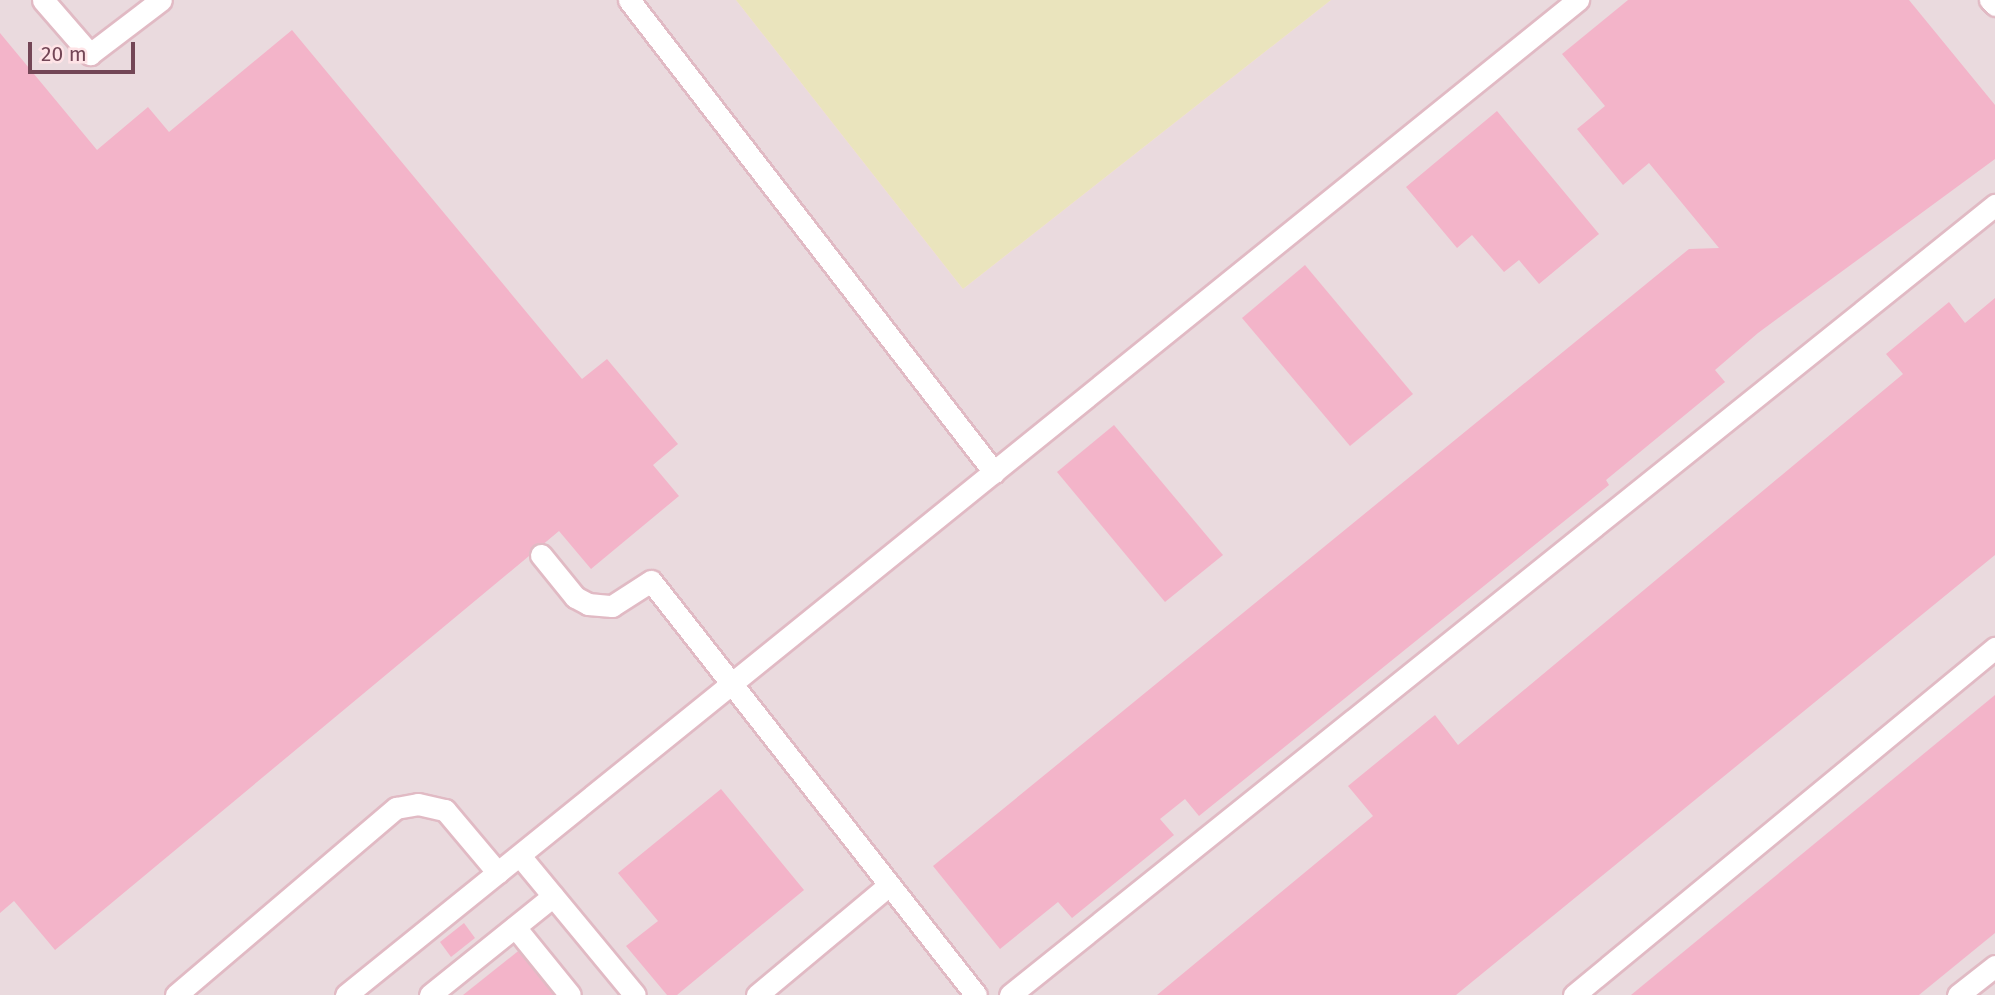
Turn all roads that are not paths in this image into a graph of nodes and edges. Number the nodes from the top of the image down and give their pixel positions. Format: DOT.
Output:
graph roads {
  1 [pos="43,0"];
  2 [pos="161,0"];
  3 [pos="629,0"];
  4 [pos="1578,0"];
  5 [pos="1990,0"];
  6 [pos="1995,5"];
  7 [pos="1995,205"];
  8 [pos="994,472"];
  9 [pos="541,555"];
  10 [pos="1995,648"];
  11 [pos="731,686"];
  12 [pos="520,856"];
  13 [pos="498,873"];
  14 [pos="889,885"];
  15 [pos="554,896"];
  16 [pos="515,927"];
  17 [pos="1995,966"];
  18 [pos="176,995"];
  19 [pos="346,995"];
  20 [pos="430,995"];
  21 [pos="570,995"];
  22 [pos="635,995"];
  23 [pos="757,995"];
  24 [pos="976,995"];
  25 [pos="1010,995"];
  26 [pos="1574,995"];
  27 [pos="1958,995"];
  1 -- 2 [label="lane"];
  3 -- 8 [label="lane"];
  4 -- 8 [label="lane"];
  5 -- 6 [label="lane"];
  7 -- 25 [label="lane"];
  8 -- 11 [label="lane"];
  9 -- 11 [label="lane"];
  10 -- 26 [label="lane"];
  11 -- 12 [label="lane"];
  11 -- 14 [label="lane"];
  12 -- 13 [label="lane"];
  12 -- 15 [label="lane"];
  13 -- 18 [label="lane"];
  13 -- 19 [label="lane"];
  14 -- 23 [label="lane"];
  14 -- 24 [label="lane"];
  15 -- 16 [label="lane"];
  15 -- 22 [label="lane"];
  16 -- 20 [label="lane"];
  16 -- 21 [label="lane"];
  17 -- 27 [label="lane"];
}
